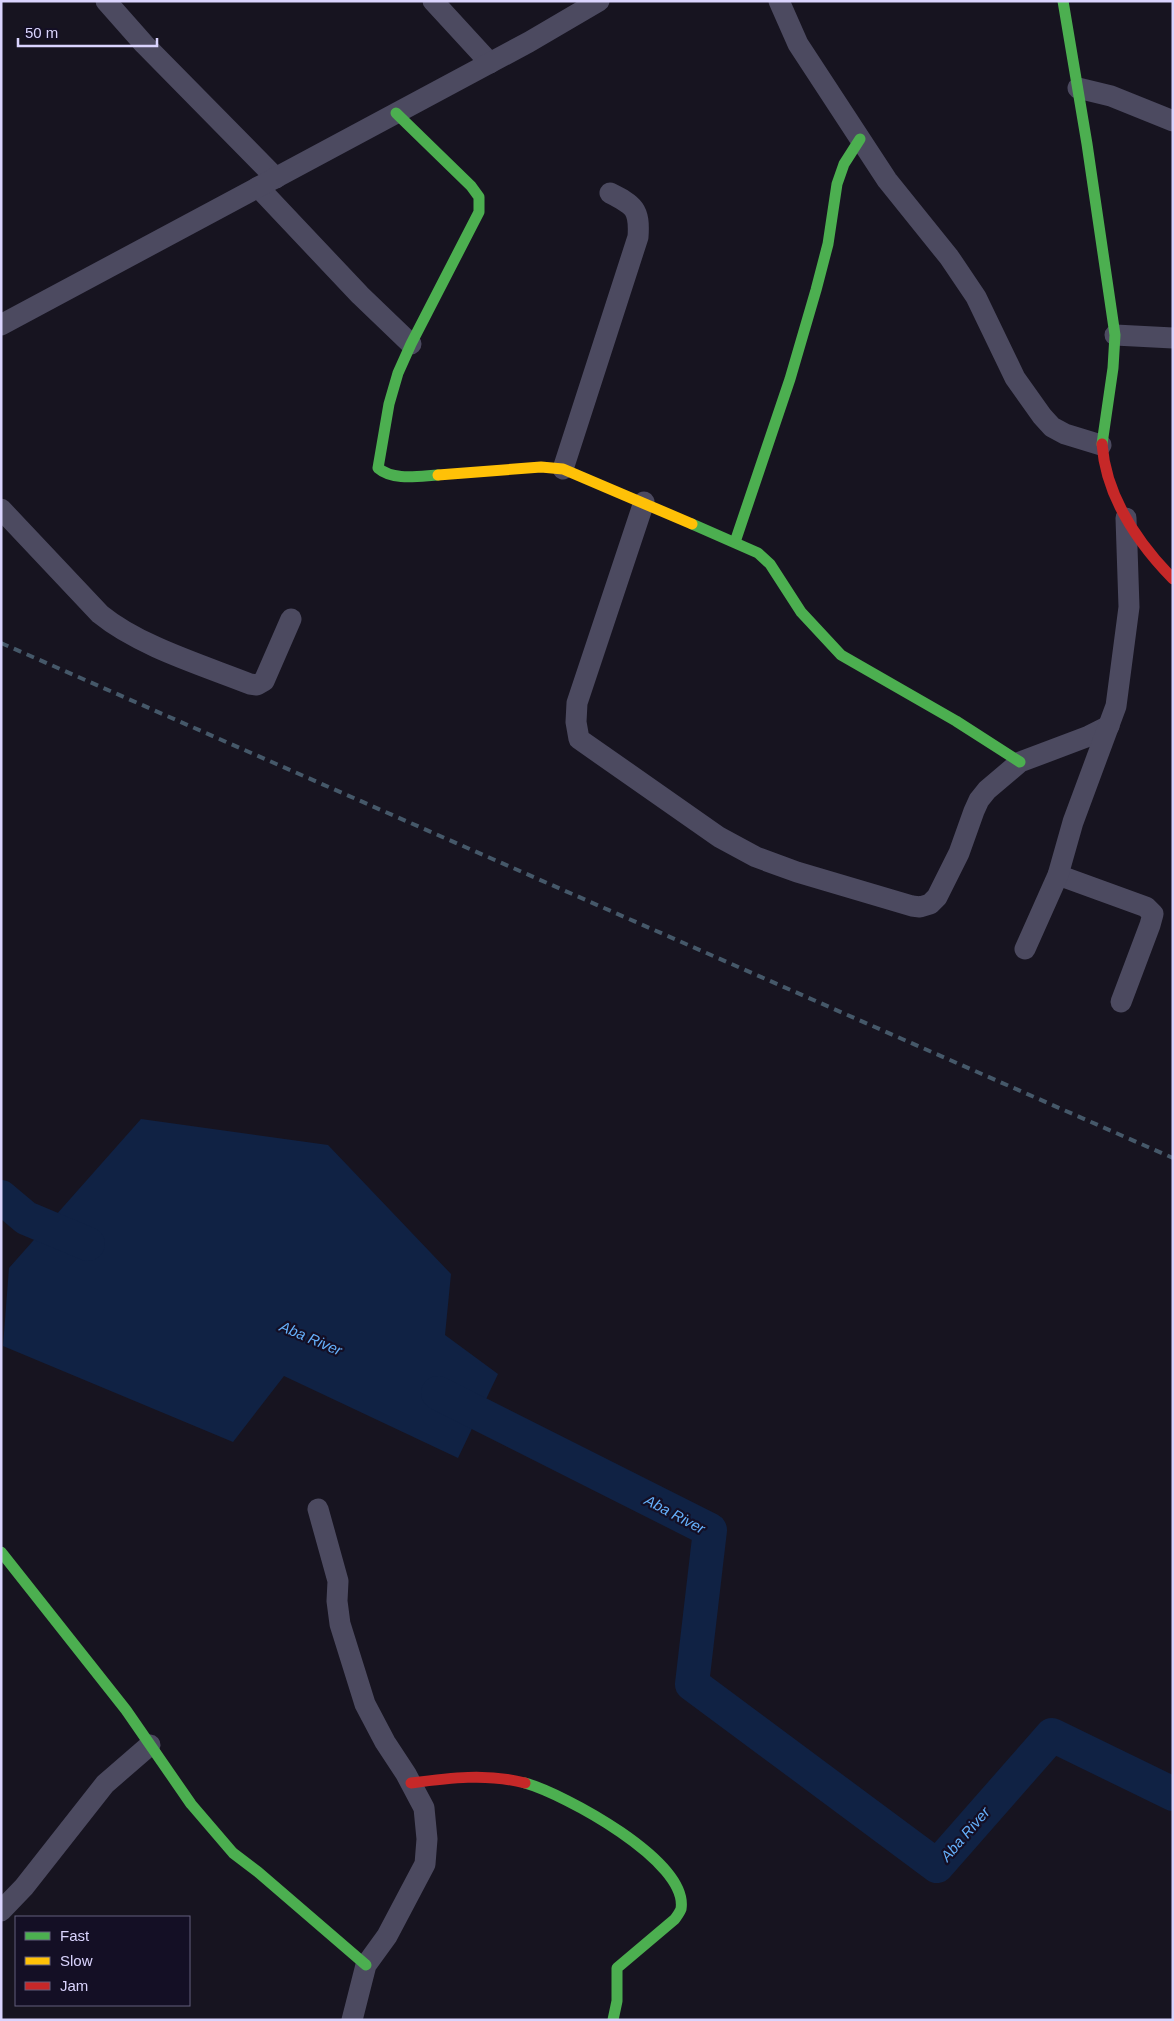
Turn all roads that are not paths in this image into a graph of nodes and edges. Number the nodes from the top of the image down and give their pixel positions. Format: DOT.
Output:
graph roads {
  1 [pos="106,1"];
  2 [pos="433,1"];
  3 [pos="599,1"];
  4 [pos="779,1"];
  5 [pos="1063,1"];
  6 [pos="490,62"];
  7 [pos="1078,88"];
  8 [pos="396,113"];
  9 [pos="1173,121"];
  10 [pos="860,140"];
  11 [pos="267,182"];
  12 [pos="610,193"];
  13 [pos="1,325"];
  14 [pos="1115,335"];
  15 [pos="1173,338"];
  16 [pos="411,344"];
  17 [pos="1102,445"];
  18 [pos="563,469"];
  19 [pos="644,502"];
  20 [pos="1,509"];
  21 [pos="1126,518"];
  22 [pos="735,542"];
  23 [pos="1149,552"];
  24 [pos="1173,579"];
  25 [pos="1128,586"];
  26 [pos="291,619"];
  27 [pos="1109,726"];
  28 [pos="1020,762"];
  29 [pos="1058,875"];
  30 [pos="1025,949"];
  31 [pos="1121,1002"];
  32 [pos="318,1509"];
  33 [pos="1,1552"];
  34 [pos="150,1745"];
  35 [pos="411,1783"];
  36 [pos="1,1911"];
  37 [pos="366,1965"];
  38 [pos="352,2020"];
  39 [pos="613,2020"];
  1 -- 11 [label="street"];
  2 -- 6 [label="street"];
  3 -- 6 [label="street"];
  4 -- 10 [label="street"];
  5 -- 7 [label="street"];
  6 -- 8 [label="street"];
  7 -- 9 [label="street"];
  7 -- 14 [label="street"];
  8 -- 11 [label="street"];
  8 -- 16 [label="street"];
  10 -- 17 [label="street"];
  10 -- 22 [label="street"];
  11 -- 13 [label="street"];
  11 -- 16 [label="street"];
  12 -- 18 [label="street"];
  14 -- 15 [label="street"];
  14 -- 17 [label="street"];
  16 -- 18 [label="street"];
  17 -- 21 [label="street"];
  18 -- 19 [label="street"];
  19 -- 22 [label="street"];
  19 -- 28 [label="street"];
  20 -- 26 [label="street"];
  21 -- 23 [label="street"];
  21 -- 25 [label="street"];
  22 -- 28 [label="street"];
  23 -- 24 [label="street"];
  23 -- 25 [label="street"];
  25 -- 27 [label="street"];
  27 -- 28 [label="street"];
  27 -- 29 [label="street"];
  29 -- 30 [label="street"];
  29 -- 31 [label="street"];
  32 -- 35 [label="street"];
  33 -- 34 [label="street"];
  34 -- 36 [label="street"];
  34 -- 37 [label="street"];
  35 -- 37 [label="street"];
  35 -- 39 [label="street"];
  37 -- 38 [label="street"];
}
